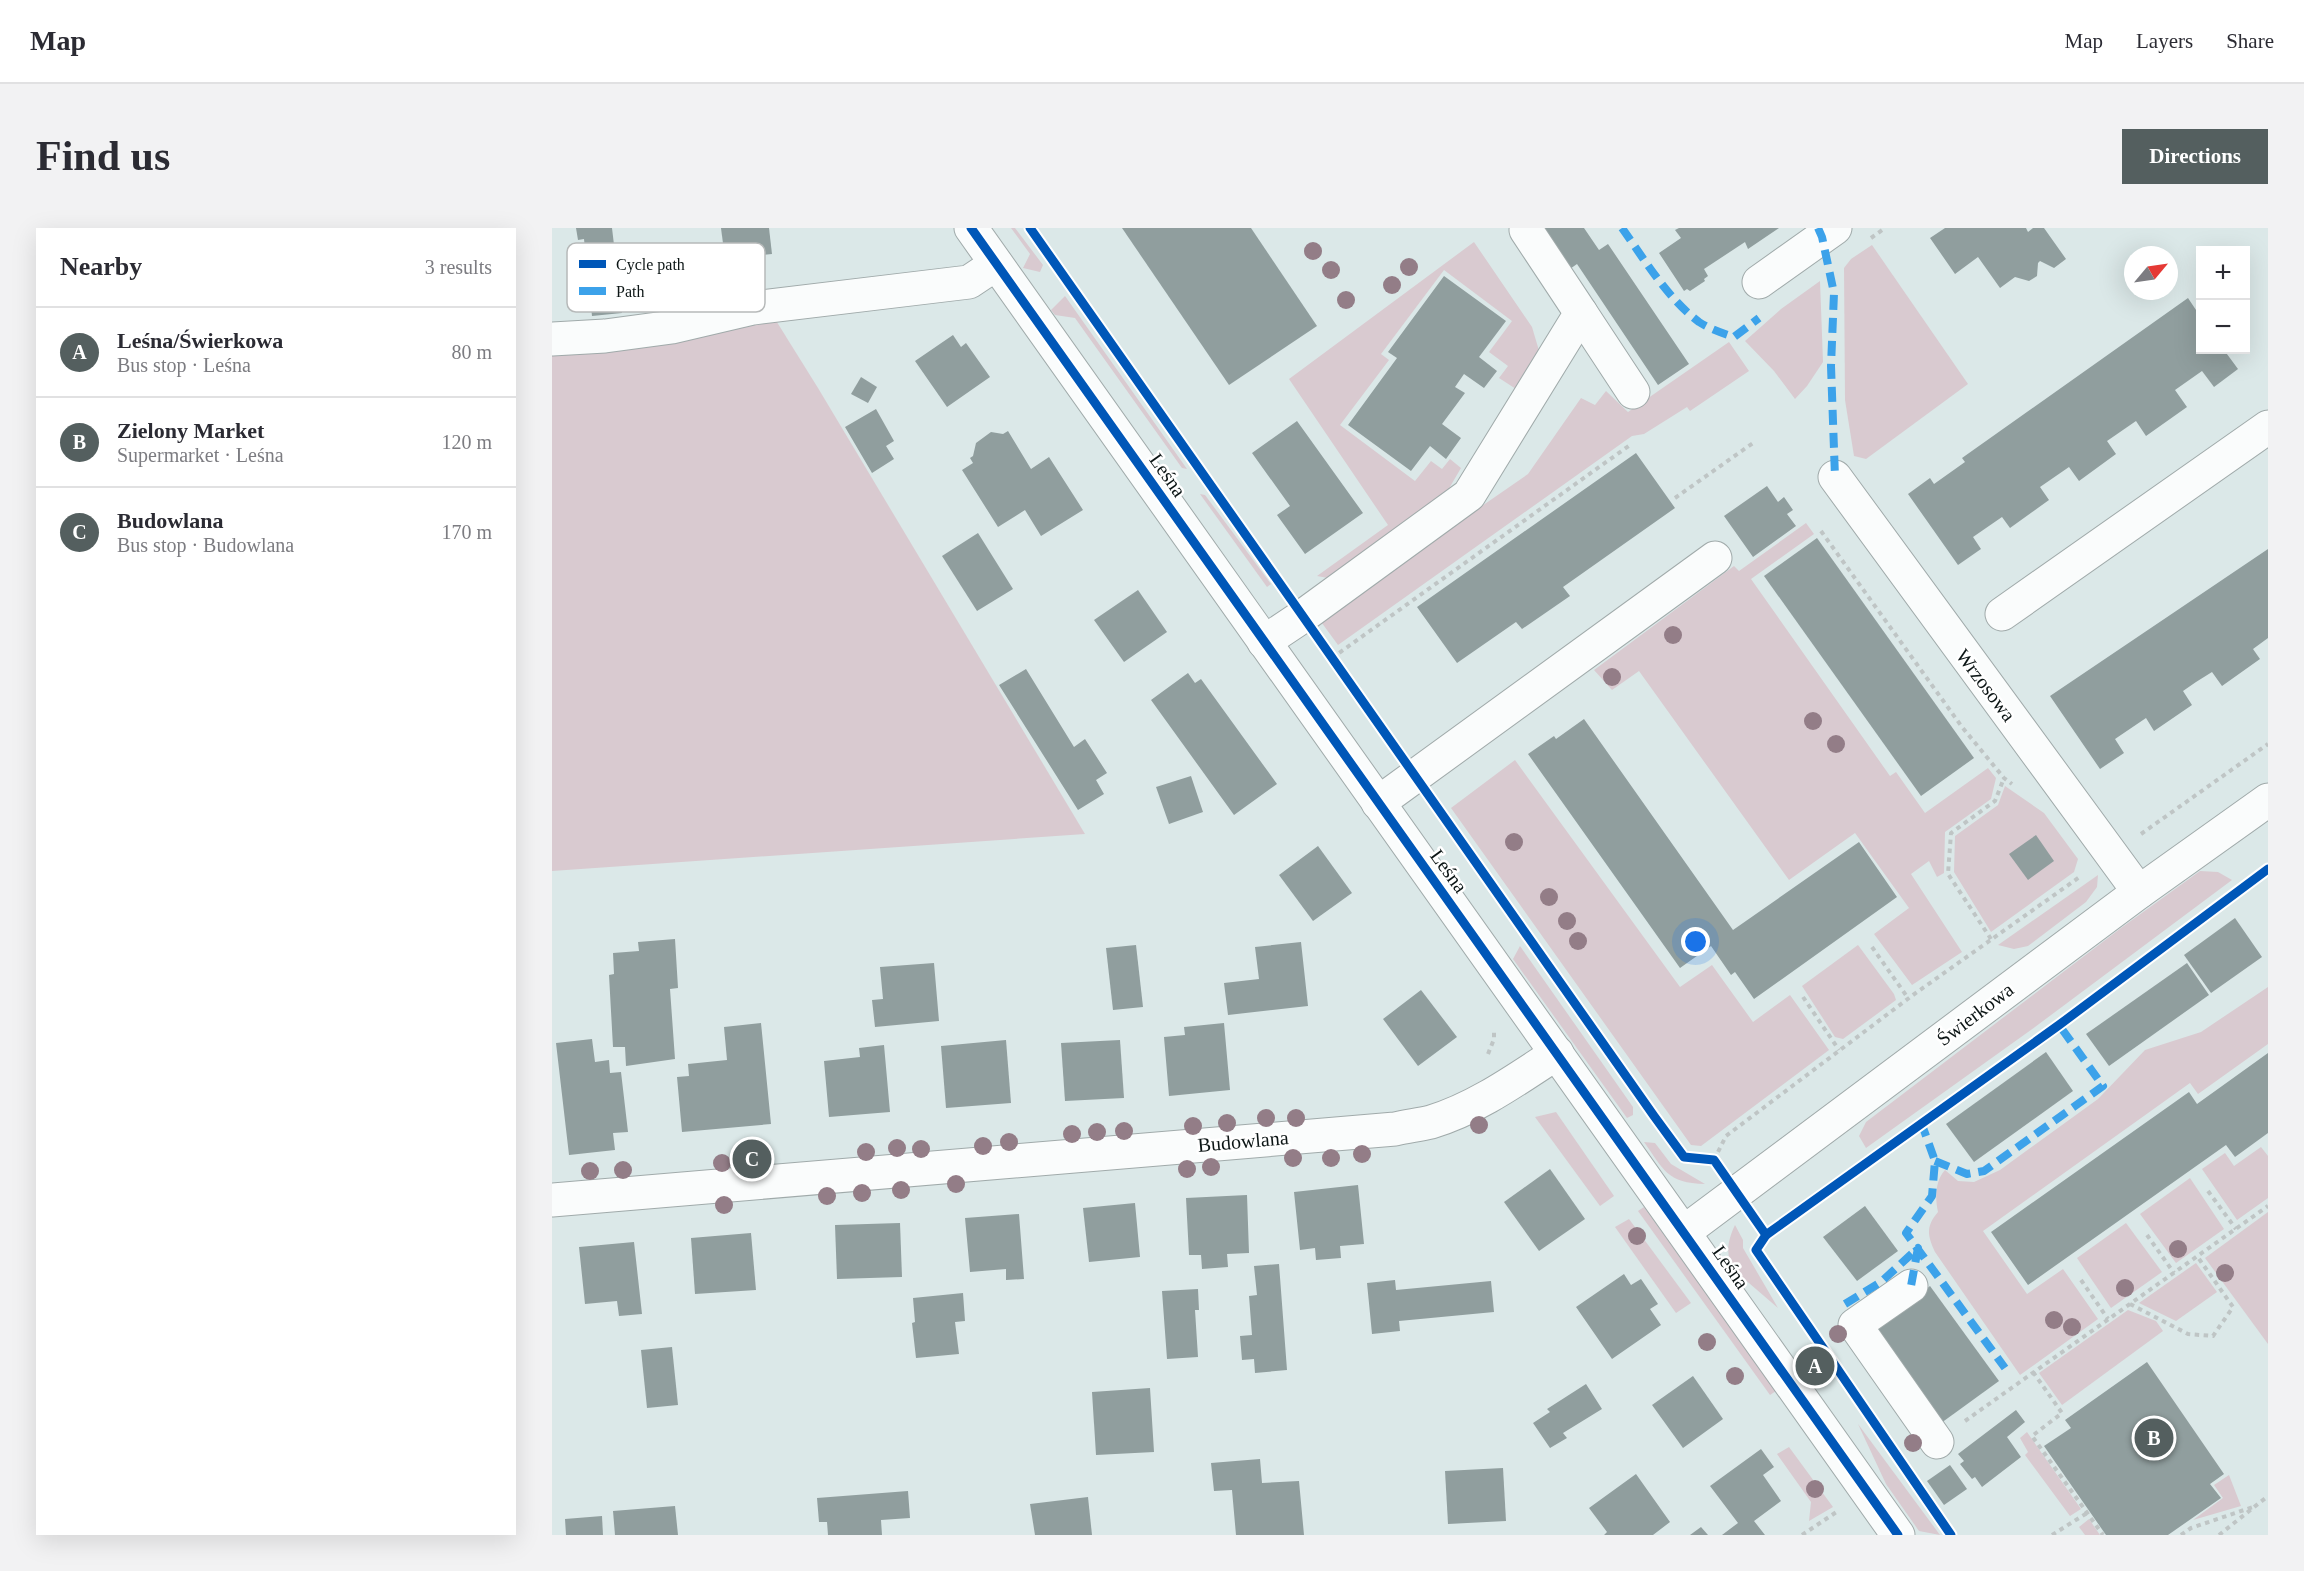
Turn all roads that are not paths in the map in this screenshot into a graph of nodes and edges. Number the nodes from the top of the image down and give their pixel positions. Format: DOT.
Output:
graph roads {
  1 [pos="971,228"];
  2 [pos="1835,228"];
  3 [pos="1526,230"];
  4 [pos="996,264"];
  5 [pos="1759,282"];
  6 [pos="765,307"];
  7 [pos="736,312"];
  8 [pos="1581,313"];
  9 [pos="552,339"];
  10 [pos="1633,392"];
  11 [pos="2268,428"];
  12 [pos="1836,477"];
  13 [pos="1715,558"];
  14 [pos="2002,614"];
  15 [pos="1264,642"];
  16 [pos="2268,800"];
  17 [pos="1378,803"];
  18 [pos="2139,892"];
  19 [pos="1557,1053"];
  20 [pos="552,1200"];
  21 [pos="1684,1232"];
  22 [pos="1911,1286"];
  23 [pos="1936,1442"];
  24 [pos="1895,1534"];
  1 -- 4 [label="street, Leśna"];
  2 -- 5 [label="street"];
  3 -- 8 [label="street"];
  4 -- 6 [label="street"];
  4 -- 15 [label="street, Leśna"];
  7 -- 9 [label="street"];
  8 -- 10 [label="street"];
  8 -- 15 [label="street"];
  11 -- 14 [label="street"];
  12 -- 18 [label="street, Wrzosowa"];
  13 -- 17 [label="street"];
  15 -- 17 [label="street, Leśna"];
  16 -- 18 [label="street, Świerkowa"];
  17 -- 19 [label="street, Leśna"];
  18 -- 21 [label="street, Świerkowa"];
  19 -- 20 [label="street, Budowlana"];
  19 -- 21 [label="street, Leśna"];
  21 -- 24 [label="street, Leśna"];
  22 -- 23 [label="street"];
}
